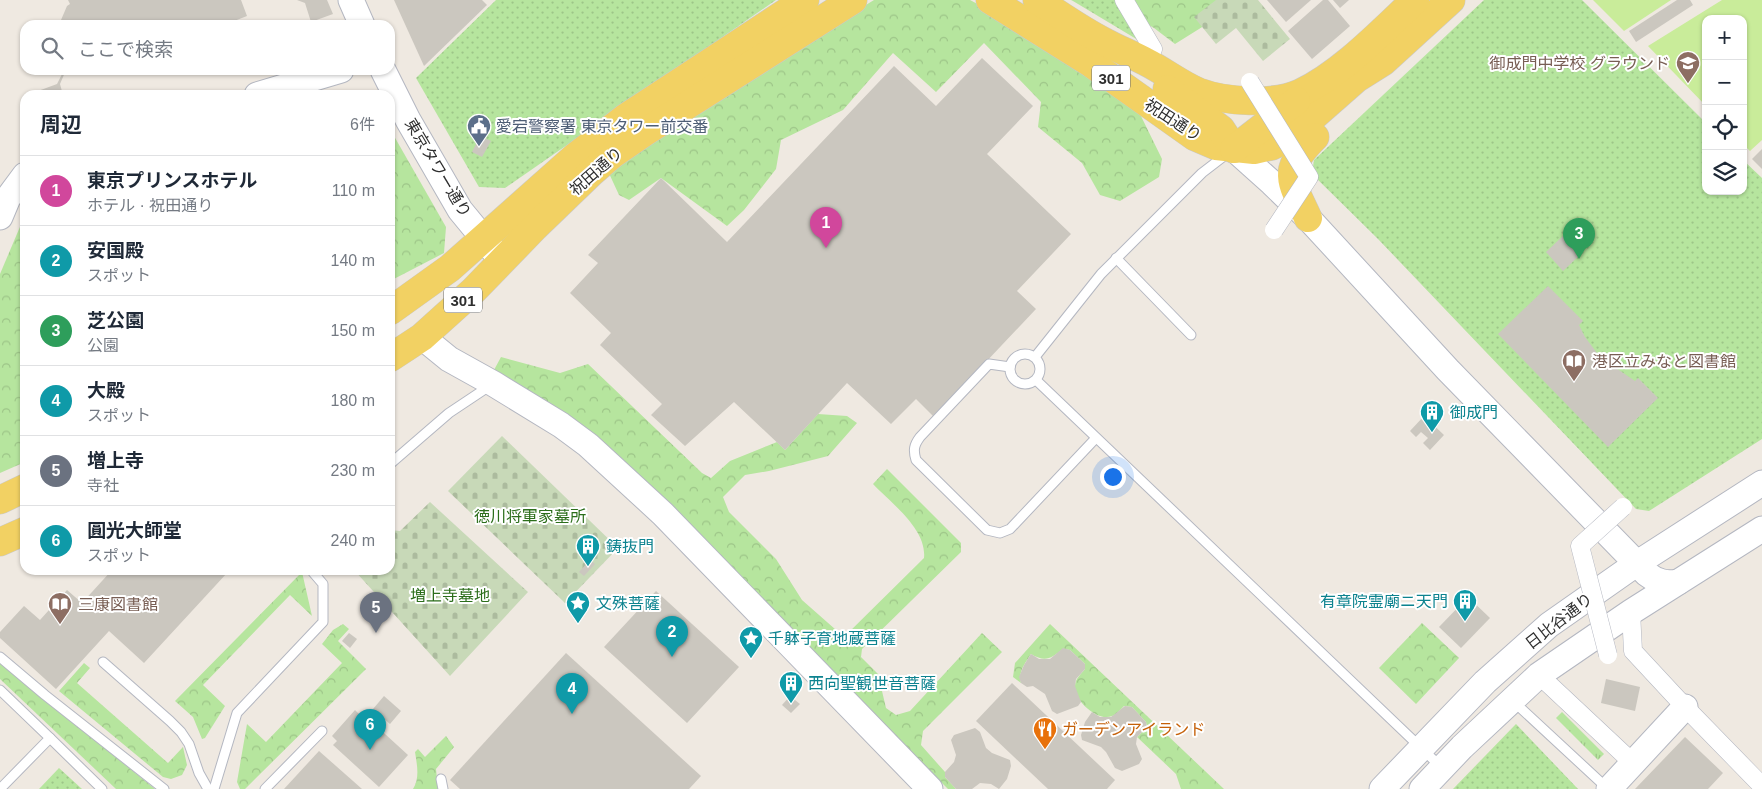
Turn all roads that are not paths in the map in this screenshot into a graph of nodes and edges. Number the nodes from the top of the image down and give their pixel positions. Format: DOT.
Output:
graph roads {
  1 [pos="352,0"];
  2 [pos="805,0"];
  3 [pos="853,0"];
  4 [pos="990,0"];
  5 [pos="1037,0"];
  6 [pos="1124,0"];
  7 [pos="1415,0"];
  8 [pos="1451,0"];
  9 [pos="360,20"];
  10 [pos="1103,42"];
  11 [pos="1147,62"];
  12 [pos="1383,62"];
  13 [pos="324,75"];
  14 [pos="386,75"];
  15 [pos="1322,81"];
  16 [pos="1250,82"];
  17 [pos="273,90"];
  18 [pos="393,90"];
  19 [pos="395,94"];
  20 [pos="1234,149"];
  21 [pos="20,182"];
  22 [pos="0,217"];
  23 [pos="1308,218"];
  24 [pos="1274,230"];
  25 [pos="483,238"];
  26 [pos="1116,258"];
  27 [pos="502,261"];
  28 [pos="395,308"];
  29 [pos="1191,336"];
  30 [pos="422,338"];
  31 [pos="395,355"];
  32 [pos="1035,357"];
  33 [pos="1010,367"];
  34 [pos="1036,380"];
  35 [pos="494,384"];
  36 [pos="1095,439"];
  37 [pos="395,460"];
  38 [pos="1762,483"];
  39 [pos="20,490"];
  40 [pos="0,500"];
  41 [pos="1622,507"];
  42 [pos="1762,529"];
  43 [pos="20,533"];
  44 [pos="0,542"];
  45 [pos="1636,564"];
  46 [pos="315,575"];
  47 [pos="1678,582"];
  48 [pos="1631,612"];
  49 [pos="1608,655"];
  50 [pos="0,656"];
  51 [pos="103,662"];
  52 [pos="1539,675"];
  53 [pos="0,690"];
  54 [pos="1512,700"];
  55 [pos="1685,707"];
  56 [pos="322,730"];
  57 [pos="50,738"];
  58 [pos="1420,748"];
  59 [pos="1633,763"];
  60 [pos="1442,768"];
  61 [pos="441,778"];
  62 [pos="1762,786"];
  63 [pos="0,789"];
  64 [pos="102,789"];
  65 [pos="164,789"];
  66 [pos="208,789"];
  67 [pos="214,789"];
  68 [pos="266,789"];
  69 [pos="443,789"];
  70 [pos="930,789"];
  71 [pos="1382,789"];
  72 [pos="1422,789"];
  73 [pos="1609,789"];
  1 -- 9 [label="street"];
  2 -- 25 [label="main road, 祝田通り / 301"];
  3 -- 27 [label="main road, 祝田通り / 301"];
  4 -- 20 [label="main road, 祝田通り / 301"];
  5 -- 10 [label="main road, 301"];
  6 -- 11 [label="street"];
  7 -- 15 [label="main road, 301"];
  8 -- 12 [label="main road, 祝田通り / 301"];
  10 -- 11 [label="main road, 301"];
  10 -- 20 [label="main road"];
  11 -- 15 [label="main road, 301"];
  12 -- 20 [label="main road, 祝田通り / 301"];
  12 -- 23 [label="main road"];
  13 -- 17 [label="street"];
  14 -- 18 [label="street, 東京タワー通り"];
  15 -- 20 [label="main road"];
  16 -- 24 [label="street, bridge"];
  19 -- 25 [label="street, 東京タワー通り"];
  20 -- 23 [label="street"];
  20 -- 26 [label="lane"];
  21 -- 22 [label="street"];
  23 -- 45 [label="street"];
  25 -- 27 [label="street, 東京タワー通り"];
  25 -- 28 [label="main road, 祝田通り / 301"];
  26 -- 29 [label="lane"];
  26 -- 32 [label="lane"];
  27 -- 30 [label="main road, 祝田通り / 301"];
  30 -- 31 [label="main road, 祝田通り / 301"];
  30 -- 35 [label="street"];
  32 -- 33 [label="lane"];
  32 -- 34 [label="lane"];
  33 -- 34 [label="lane"];
  33 -- 36 [label="lane"];
  34 -- 36 [label="lane"];
  35 -- 37 [label="lane"];
  35 -- 70 [label="street"];
  36 -- 58 [label="lane"];
  38 -- 45 [label="street, 日比谷通り"];
  39 -- 40 [label="main road"];
  41 -- 49 [label="street, bridge"];
  42 -- 47 [label="street, 日比谷通り"];
  43 -- 44 [label="main road"];
  45 -- 47 [label="street"];
  45 -- 48 [label="street"];
  45 -- 58 [label="street, 日比谷通り"];
  46 -- 67 [label="lane"];
  47 -- 48 [label="street, 日比谷通り"];
  48 -- 52 [label="street, 日比谷通り"];
  48 -- 55 [label="street"];
  50 -- 65 [label="lane"];
  51 -- 66 [label="lane"];
  52 -- 54 [label="street, 日比谷通り"];
  52 -- 59 [label="street"];
  53 -- 57 [label="lane"];
  54 -- 60 [label="street, 日比谷通り"];
  54 -- 73 [label="lane"];
  55 -- 59 [label="street"];
  55 -- 62 [label="street"];
  56 -- 68 [label="lane"];
  57 -- 63 [label="lane"];
  57 -- 64 [label="lane"];
  58 -- 60 [label="lane"];
  58 -- 71 [label="street, 日比谷通り"];
  59 -- 73 [label="street"];
  60 -- 72 [label="street, 日比谷通り"];
  61 -- 69 [label="lane"];
}
